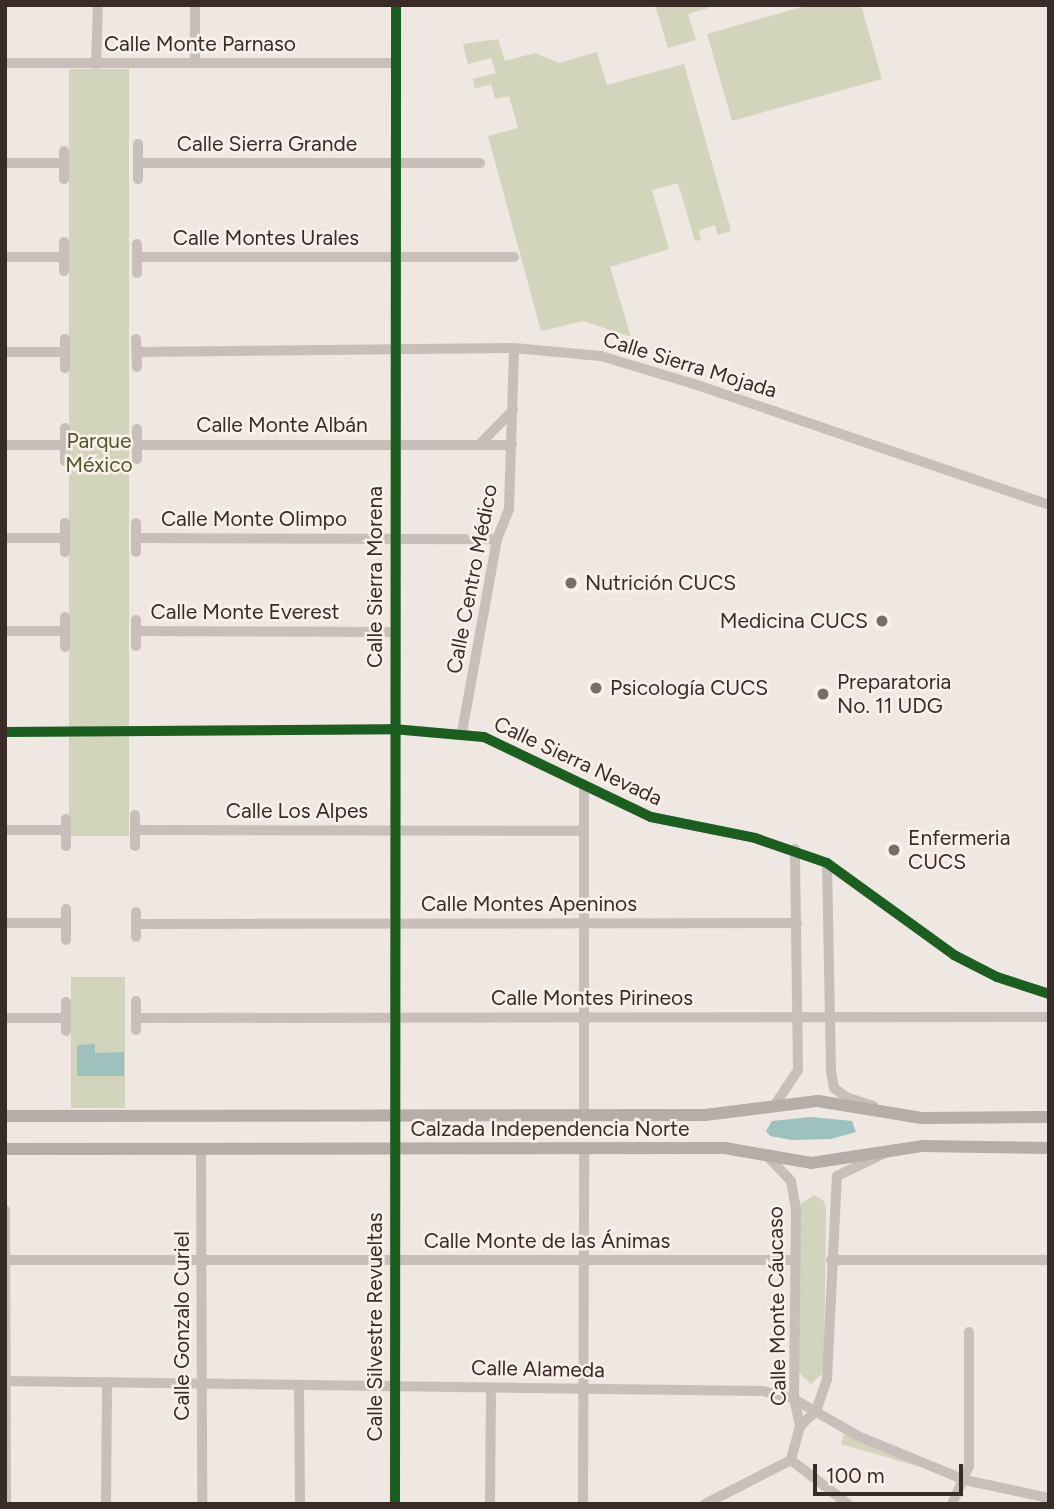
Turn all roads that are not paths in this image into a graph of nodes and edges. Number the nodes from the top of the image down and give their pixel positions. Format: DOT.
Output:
graph roads {
  1 [pos="98,5"];
  2 [pos="195,5"];
  3 [pos="396,5"];
  4 [pos="5,63"];
  5 [pos="195,63"];
  6 [pos="396,63"];
  7 [pos="96,64"];
  8 [pos="138,144"];
  9 [pos="64,151"];
  10 [pos="5,163"];
  11 [pos="64,163"];
  12 [pos="138,163"];
  13 [pos="396,163"];
  14 [pos="480,163"];
  15 [pos="64,179"];
  16 [pos="138,179"];
  17 [pos="64,242"];
  18 [pos="137,244"];
  19 [pos="5,257"];
  20 [pos="64,257"];
  21 [pos="137,257"];
  22 [pos="396,257"];
  23 [pos="514,257"];
  24 [pos="64,271"];
  25 [pos="137,273"];
  26 [pos="65,339"];
  27 [pos="136,339"];
  28 [pos="514,348"];
  29 [pos="5,352"];
  30 [pos="65,352"];
  31 [pos="137,352"];
  32 [pos="395,352"];
  33 [pos="137,367"];
  34 [pos="65,368"];
  35 [pos="513,410"];
  36 [pos="65,428"];
  37 [pos="137,429"];
  38 [pos="395,444"];
  39 [pos="5,445"];
  40 [pos="65,445"];
  41 [pos="137,445"];
  42 [pos="479,445"];
  43 [pos="512,445"];
  44 [pos="137,459"];
  45 [pos="65,461"];
  46 [pos="1049,505"];
  47 [pos="65,523"];
  48 [pos="136,523"];
  49 [pos="5,538"];
  50 [pos="65,538"];
  51 [pos="136,538"];
  52 [pos="395,539"];
  53 [pos="497,539"];
  54 [pos="65,552"];
  55 [pos="136,552"];
  56 [pos="65,617"];
  57 [pos="5,631"];
  58 [pos="65,631"];
  59 [pos="395,632"];
  60 [pos="136,646"];
  61 [pos="65,647"];
  62 [pos="393,729"];
  63 [pos="5,732"];
  64 [pos="462,732"];
  65 [pos="584,789"];
  66 [pos="135,815"];
  67 [pos="5,830"];
  68 [pos="135,830"];
  69 [pos="392,831"];
  70 [pos="584,831"];
  71 [pos="66,846"];
  72 [pos="135,846"];
  73 [pos="795,849"];
  74 [pos="827,863"];
  75 [pos="66,909"];
  76 [pos="136,912"];
  77 [pos="5,923"];
  78 [pos="66,923"];
  79 [pos="136,923"];
  80 [pos="392,923"];
  81 [pos="584,923"];
  82 [pos="797,923"];
  83 [pos="136,937"];
  84 [pos="66,940"];
  85 [pos="1049,995"];
  86 [pos="136,1001"];
  87 [pos="66,1002"];
  88 [pos="136,1017"];
  89 [pos="393,1017"];
  90 [pos="584,1017"];
  91 [pos="798,1017"];
  92 [pos="827,1017"];
  93 [pos="1049,1017"];
  94 [pos="5,1018"];
  95 [pos="66,1018"];
  96 [pos="136,1030"];
  97 [pos="66,1031"];
  98 [pos="774,1106"];
  99 [pos="885,1115"];
  100 [pos="5,1116"];
  101 [pos="584,1116"];
  102 [pos="1049,1116"];
  103 [pos="393,1118"];
  104 [pos="393,1148"];
  105 [pos="1049,1148"];
  106 [pos="5,1149"];
  107 [pos="201,1149"];
  108 [pos="584,1149"];
  109 [pos="888,1150"];
  110 [pos="765,1156"];
  111 [pos="5,1210"];
  112 [pos="6,1260"];
  113 [pos="202,1260"];
  114 [pos="394,1260"];
  115 [pos="584,1260"];
  116 [pos="796,1260"];
  117 [pos="831,1260"];
  118 [pos="1049,1260"];
  119 [pos="969,1332"];
  120 [pos="6,1381"];
  121 [pos="107,1382"];
  122 [pos="202,1383"];
  123 [pos="299,1385"];
  124 [pos="395,1386"];
  125 [pos="491,1388"];
  126 [pos="584,1389"];
  127 [pos="794,1399"];
  128 [pos="817,1411"];
  129 [pos="800,1426"];
  130 [pos="791,1460"];
  131 [pos="965,1480"];
  132 [pos="396,1490"];
  133 [pos="1049,1498"];
  134 [pos="727,1499"];
  135 [pos="6,1504"];
  136 [pos="106,1504"];
  137 [pos="202,1504"];
  138 [pos="300,1504"];
  139 [pos="395,1504"];
  140 [pos="403,1504"];
  141 [pos="490,1504"];
  142 [pos="583,1504"];
  143 [pos="705,1504"];
  144 [pos="848,1504"];
  145 [pos="952,1504"];
  1 -- 7 [label="street"];
  2 -- 5 [label="street"];
  3 -- 6 [label="street, Calle Sierra Morena"];
  4 -- 7 [label="street, Calle Monte Parnaso"];
  5 -- 6 [label="street, Calle Monte Parnaso"];
  5 -- 7 [label="street, Calle Monte Parnaso"];
  6 -- 13 [label="street, Calle Sierra Morena"];
  8 -- 12 [label="street"];
  9 -- 11 [label="street"];
  10 -- 11 [label="street"];
  11 -- 15 [label="street"];
  12 -- 13 [label="street, Calle Sierra Grande"];
  12 -- 16 [label="street"];
  13 -- 14 [label="street, Calle Sierra Grande"];
  13 -- 22 [label="street, Calle Sierra Morena"];
  17 -- 20 [label="street"];
  18 -- 21 [label="street"];
  19 -- 20 [label="street"];
  20 -- 24 [label="street"];
  21 -- 22 [label="street, Calle Montes Urales"];
  21 -- 25 [label="street"];
  22 -- 23 [label="street, Calle Montes Urales"];
  22 -- 32 [label="street, Calle Sierra Morena"];
  26 -- 30 [label="street"];
  27 -- 31 [label="street"];
  28 -- 32 [label="street, Calle Sierra Mojada"];
  28 -- 35 [label="street, Calle Centro Médico"];
  28 -- 46 [label="street, Calle Sierra Mojada"];
  29 -- 30 [label="street"];
  30 -- 34 [label="street"];
  31 -- 32 [label="street, Calle Sierra Mojada"];
  31 -- 33 [label="street"];
  32 -- 38 [label="street, Calle Sierra Morena"];
  35 -- 42 [label="street"];
  35 -- 43 [label="street, Calle Centro Médico"];
  36 -- 40 [label="street"];
  37 -- 41 [label="street"];
  38 -- 41 [label="street, Calle Monte Albán"];
  38 -- 42 [label="street, Calle Monte Albán"];
  38 -- 52 [label="street, Calle Sierra Morena"];
  39 -- 40 [label="street"];
  40 -- 45 [label="street"];
  41 -- 44 [label="street"];
  42 -- 43 [label="street, Calle Monte Albán"];
  43 -- 53 [label="street, Calle Centro Médico"];
  47 -- 50 [label="street"];
  48 -- 51 [label="street"];
  49 -- 50 [label="street"];
  50 -- 54 [label="street"];
  51 -- 52 [label="street, Calle Monte Olimpo"];
  51 -- 55 [label="street"];
  52 -- 53 [label="street, Calle Monte Olimpo"];
  52 -- 59 [label="street, Calle Sierra Morena"];
  53 -- 64 [label="street, Calle Centro Médico"];
  56 -- 58 [label="street"];
  57 -- 58 [label="street"];
  58 -- 61 [label="street"];
  59 -- 60 [label="street, Calle Monte Everest"];
  59 -- 62 [label="street, Calle Sierra Morena"];
  62 -- 63 [label="street, Calle Sierra Nevada"];
  62 -- 64 [label="street, Calle Sierra Nevada"];
  62 -- 69 [label="street, Calle Sierra Morena"];
  64 -- 65 [label="street, Calle Sierra Nevada"];
  65 -- 70 [label="street"];
  65 -- 73 [label="street, Calle Sierra Nevada"];
  66 -- 68 [label="street"];
  67 -- 71 [label="street"];
  68 -- 69 [label="street, Calle Los Alpes"];
  68 -- 72 [label="street"];
  69 -- 70 [label="street, Calle Los Alpes"];
  69 -- 80 [label="street, Calle Sierra Morena"];
  70 -- 81 [label="street"];
  73 -- 74 [label="street, Calle Sierra Nevada"];
  73 -- 82 [label="street"];
  74 -- 85 [label="street, Calle Sierra Nevada"];
  74 -- 92 [label="street"];
  75 -- 78 [label="street"];
  76 -- 79 [label="street"];
  77 -- 78 [label="street"];
  78 -- 84 [label="street"];
  79 -- 80 [label="street, Calle Montes Apeninos"];
  79 -- 83 [label="street"];
  80 -- 81 [label="street, Calle Montes Apeninos"];
  80 -- 89 [label="street, Calle Sierra Morena"];
  81 -- 82 [label="street, Calle Montes Apeninos"];
  81 -- 90 [label="street"];
  82 -- 91 [label="street"];
  86 -- 88 [label="street"];
  87 -- 95 [label="street"];
  88 -- 89 [label="street, Calle Montes Pirineos"];
  88 -- 96 [label="street"];
  89 -- 90 [label="street, Calle Montes Pirineos"];
  89 -- 103 [label="street, Calle Sierra Morena"];
  90 -- 91 [label="street, Calle Montes Pirineos"];
  90 -- 101 [label="street"];
  91 -- 92 [label="street, Calle Montes Pirineos"];
  91 -- 98 [label="street"];
  92 -- 93 [label="street, Calle Montes Pirineos"];
  92 -- 99 [label="street"];
  94 -- 95 [label="street"];
  95 -- 97 [label="street"];
  98 -- 99 [label="main road, Calzada Independencia Norte"];
  98 -- 101 [label="main road, Calzada Independencia Norte"];
  99 -- 102 [label="main road, Calzada Independencia Norte"];
  100 -- 103 [label="main road, Calzada Independencia Norte"];
  101 -- 103 [label="main road, Calzada Independencia Norte"];
  103 -- 104 [label="street, Calle Sierra Morena"];
  104 -- 107 [label="main road, Calzada Independencia Norte"];
  104 -- 108 [label="main road, Calzada Independencia Norte"];
  104 -- 114 [label="street, Calle Silvestre Revueltas"];
  105 -- 109 [label="main road, Calzada Independencia Norte"];
  106 -- 107 [label="main road, Calzada Independencia Norte"];
  107 -- 113 [label="street, Calle Gonzalo Curiel"];
  108 -- 110 [label="main road, Calzada Independencia Norte"];
  108 -- 115 [label="street"];
  109 -- 110 [label="main road, Calzada Independencia Norte"];
  109 -- 117 [label="street, Calle Monte Cáucaso"];
  110 -- 116 [label="street, Calle Monte Cáucaso"];
  111 -- 112 [label="street"];
  112 -- 113 [label="street, Calle Monte de las Ánimas"];
  112 -- 120 [label="street"];
  113 -- 114 [label="street, Calle Monte de las Ánimas"];
  113 -- 122 [label="street, Calle Gonzalo Curiel"];
  114 -- 115 [label="street, Calle Monte de las Ánimas"];
  114 -- 124 [label="street, Calle Silvestre Revueltas"];
  115 -- 116 [label="street, Calle Monte de las Ánimas"];
  115 -- 126 [label="street"];
  116 -- 127 [label="street, Calle Monte Cáucaso"];
  117 -- 118 [label="street"];
  117 -- 128 [label="street, Calle Monte Cáucaso"];
  119 -- 131 [label="street"];
  120 -- 121 [label="street, Calle Alameda"];
  120 -- 135 [label="street"];
  121 -- 122 [label="street, Calle Alameda"];
  121 -- 136 [label="street"];
  122 -- 123 [label="street, Calle Alameda"];
  122 -- 137 [label="street, Calle Gonzalo Curiel"];
  123 -- 124 [label="street, Calle Alameda"];
  123 -- 138 [label="street"];
  124 -- 125 [label="street, Calle Alameda"];
  124 -- 132 [label="street, Calle Silvestre Revueltas"];
  125 -- 126 [label="street, Calle Alameda"];
  125 -- 141 [label="street"];
  126 -- 127 [label="street, Calle Alameda"];
  126 -- 142 [label="street"];
  127 -- 128 [label="street, Calle Alameda"];
  127 -- 129 [label="street, Calle Monte Cáucaso"];
  128 -- 129 [label="street, Calle Monte Cáucaso"];
  128 -- 131 [label="street, Calle Alameda"];
  129 -- 130 [label="street, Calle Monte Cáucaso"];
  130 -- 134 [label="street"];
  130 -- 144 [label="street"];
  131 -- 133 [label="street, Calle Alameda"];
  131 -- 145 [label="street"];
  132 -- 139 [label="street"];
  132 -- 140 [label="street, Calle Silvestre Revueltas"];
  134 -- 143 [label="street"];
}
